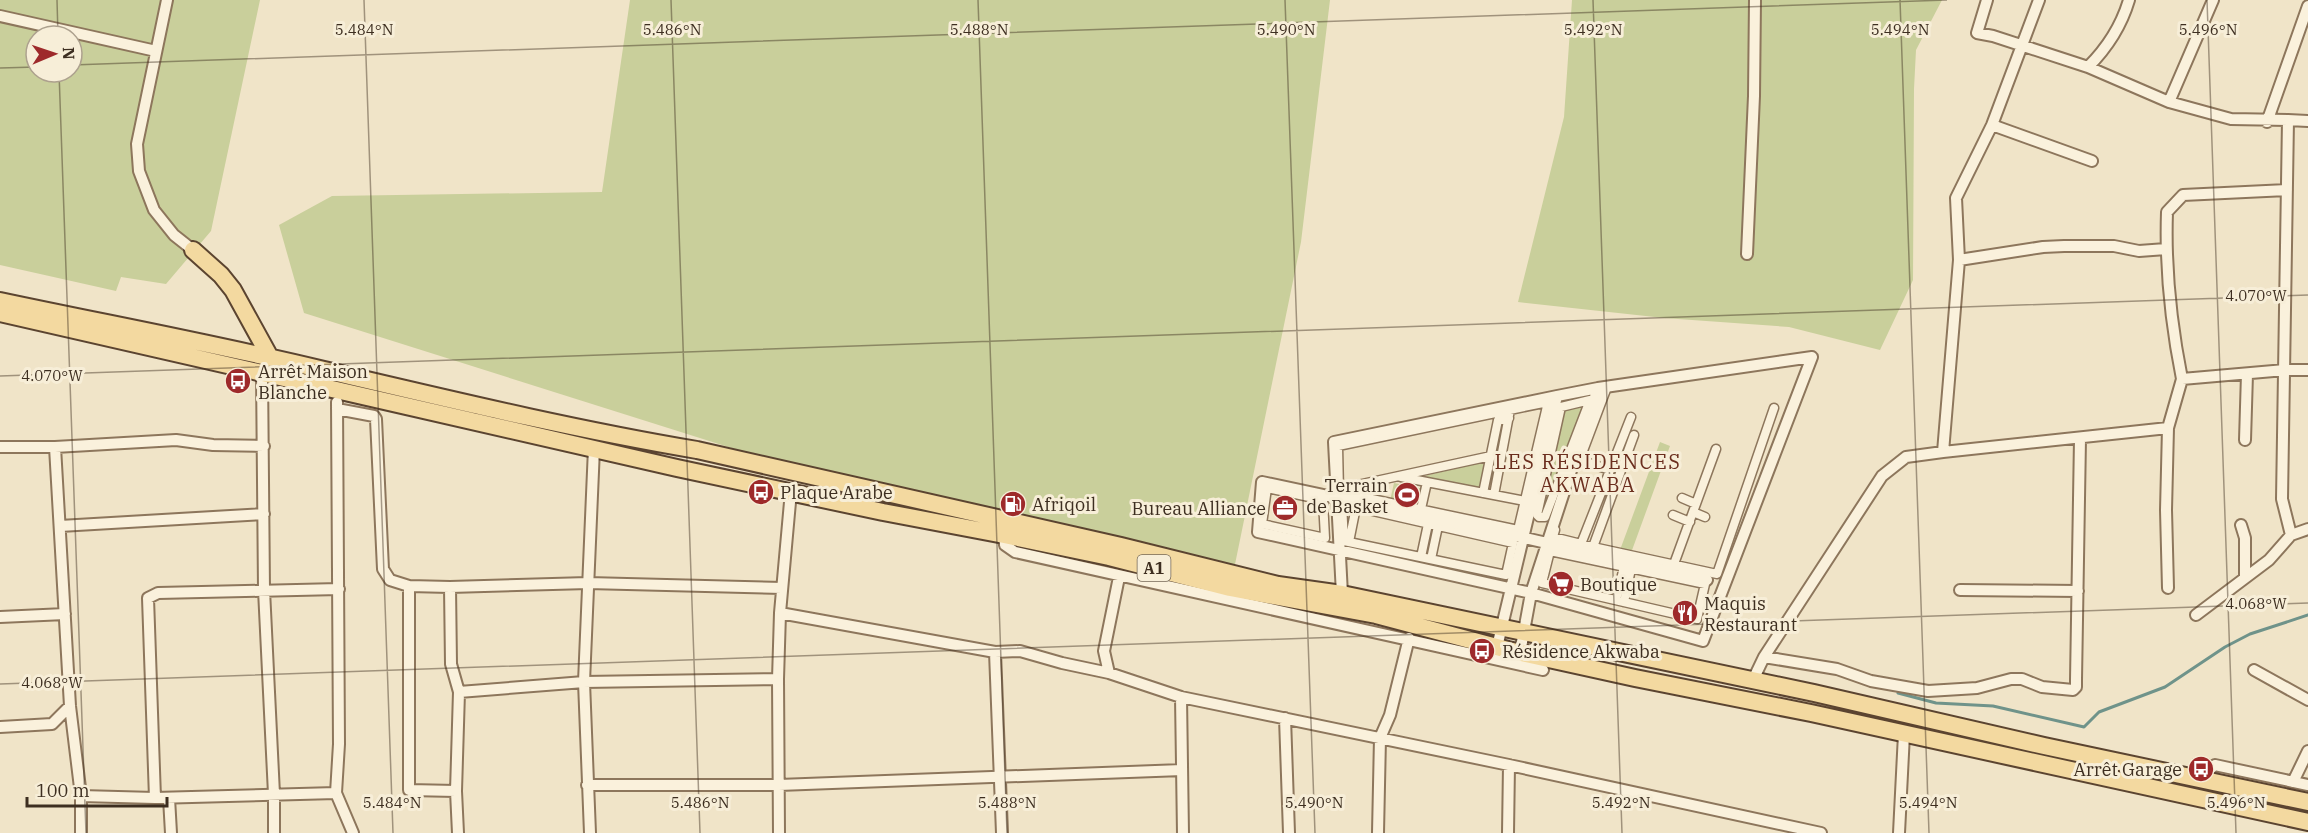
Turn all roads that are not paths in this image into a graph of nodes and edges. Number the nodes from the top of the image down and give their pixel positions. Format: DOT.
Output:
graph roads {
  1 [pos="167,0"];
  2 [pos="1755,0"];
  3 [pos="1987,0"];
  4 [pos="2039,0"];
  5 [pos="2129,0"];
  6 [pos="2213,0"];
  7 [pos="2308,6"];
  8 [pos="0,16"];
  9 [pos="2023,45"];
  10 [pos="156,51"];
  11 [pos="2088,67"];
  12 [pos="2169,102"];
  13 [pos="2288,120"];
  14 [pos="2308,121"];
  15 [pos="2267,122"];
  16 [pos="1992,125"];
  17 [pos="2092,161"];
  18 [pos="2287,190"];
  19 [pos="2166,249"];
  20 [pos="193,250"];
  21 [pos="1747,254"];
  22 [pos="1959,260"];
  23 [pos="0,301"];
  24 [pos="0,313"];
  25 [pos="267,365"];
  26 [pos="2285,370"];
  27 [pos="2308,370"];
  28 [pos="2247,374"];
  29 [pos="2182,379"];
  30 [pos="1603,388"];
  31 [pos="338,390"];
  32 [pos="1557,396"];
  33 [pos="1590,400"];
  34 [pos="1774,408"];
  35 [pos="337,409"];
  36 [pos="1510,414"];
  37 [pos="1630,417"];
  38 [pos="2168,428"];
  39 [pos="1634,435"];
  40 [pos="2080,439"];
  41 [pos="2245,440"];
  42 [pos="264,446"];
  43 [pos="0,447"];
  44 [pos="55,447"];
  45 [pos="594,448"];
  46 [pos="1716,449"];
  47 [pos="1943,452"];
  48 [pos="1491,456"];
  49 [pos="1580,459"];
  50 [pos="1610,470"];
  51 [pos="1397,477"];
  52 [pos="1427,482"];
  53 [pos="791,491"];
  54 [pos="1338,493"];
  55 [pos="1483,493"];
  56 [pos="1494,495"];
  57 [pos="1682,498"];
  58 [pos="1323,500"];
  59 [pos="1525,501"];
  60 [pos="1356,507"];
  61 [pos="1695,508"];
  62 [pos="1421,509"];
  63 [pos="264,514"];
  64 [pos="1673,515"];
  65 [pos="1705,517"];
  66 [pos="1690,522"];
  67 [pos="1428,524"];
  68 [pos="2241,525"];
  69 [pos="60,526"];
  70 [pos="1438,526"];
  71 [pos="2308,529"];
  72 [pos="1004,535"];
  73 [pos="2291,535"];
  74 [pos="1524,538"];
  75 [pos="1349,542"];
  76 [pos="1547,544"];
  77 [pos="1581,544"];
  78 [pos="1593,547"];
  79 [pos="1340,549"];
  80 [pos="1421,557"];
  81 [pos="1431,559"];
  82 [pos="1674,564"];
  83 [pos="1628,568"];
  84 [pos="1119,577"];
  85 [pos="2246,577"];
  86 [pos="1707,580"];
  87 [pos="588,583"];
  88 [pos="409,586"];
  89 [pos="450,587"];
  90 [pos="782,588"];
  91 [pos="2168,588"];
  92 [pos="339,589"];
  93 [pos="1513,589"];
  94 [pos="264,590"];
  95 [pos="1960,590"];
  96 [pos="2078,591"];
  97 [pos="1531,593"];
  98 [pos="1342,594"];
  99 [pos="1620,601"];
  100 [pos="780,613"];
  101 [pos="65,614"];
  102 [pos="2196,615"];
  103 [pos="0,617"];
  104 [pos="1502,627"];
  105 [pos="1524,632"];
  106 [pos="1409,638"];
  107 [pos="1497,647"];
  108 [pos="995,652"];
  109 [pos="1520,653"];
  110 [pos="1764,657"];
  111 [pos="1543,669"];
  112 [pos="2254,670"];
  113 [pos="1109,673"];
  114 [pos="778,678"];
  115 [pos="1753,680"];
  116 [pos="584,682"];
  117 [pos="459,692"];
  118 [pos="1181,697"];
  119 [pos="2308,700"];
  120 [pos="70,706"];
  121 [pos="1286,718"];
  122 [pos="0,727"];
  123 [pos="1904,734"];
  124 [pos="1380,738"];
  125 [pos="2308,751"];
  126 [pos="1509,765"];
  127 [pos="1182,770"];
  128 [pos="999,778"];
  129 [pos="2206,780"];
  130 [pos="2293,782"];
  131 [pos="779,784"];
  132 [pos="587,785"];
  133 [pos="2308,785"];
  134 [pos="456,791"];
  135 [pos="336,793"];
  136 [pos="274,794"];
  137 [pos="81,796"];
  138 [pos="155,798"];
  139 [pos="169,798"];
  140 [pos="2308,802"];
  141 [pos="2308,822"];
  142 [pos="81,833"];
  143 [pos="171,833"];
  144 [pos="274,833"];
  145 [pos="353,833"];
  146 [pos="458,833"];
  147 [pos="590,833"];
  148 [pos="780,833"];
  149 [pos="1002,833"];
  150 [pos="1183,833"];
  151 [pos="1289,833"];
  152 [pos="1378,833"];
  153 [pos="1508,833"];
  154 [pos="1821,833"];
  155 [pos="1899,833"];
  1 -- 10 [label="street"];
  2 -- 21 [label="street"];
  3 -- 9 [label="street"];
  4 -- 9 [label="street"];
  5 -- 11 [label="street"];
  6 -- 12 [label="street"];
  7 -- 15 [label="street"];
  8 -- 10 [label="street"];
  9 -- 11 [label="street"];
  9 -- 16 [label="street"];
  10 -- 20 [label="street"];
  11 -- 12 [label="street"];
  12 -- 15 [label="street"];
  13 -- 14 [label="street"];
  13 -- 15 [label="street"];
  13 -- 18 [label="street"];
  16 -- 17 [label="street"];
  16 -- 22 [label="street"];
  18 -- 19 [label="street"];
  18 -- 26 [label="street"];
  19 -- 22 [label="street"];
  19 -- 29 [label="street"];
  20 -- 25 [label="main road"];
  22 -- 47 [label="street"];
  23 -- 25 [label="main road, A1"];
  24 -- 25 [label="main road, A1"];
  25 -- 31 [label="main road, A1"];
  25 -- 42 [label="street"];
  25 -- 98 [label="main road, A1"];
  26 -- 27 [label="street"];
  26 -- 28 [label="street"];
  26 -- 73 [label="street"];
  28 -- 29 [label="street"];
  28 -- 41 [label="street"];
  29 -- 38 [label="street"];
  30 -- 32 [label="street"];
  30 -- 49 [label="street"];
  30 -- 76 [label="street"];
  30 -- 97 [label="street"];
  31 -- 35 [label="street"];
  31 -- 45 [label="main road, A1"];
  32 -- 54 [label="street"];
  32 -- 74 [label="street"];
  33 -- 33 [label="street"];
  34 -- 82 [label="street"];
  35 -- 88 [label="street"];
  35 -- 92 [label="street"];
  36 -- 48 [label="street"];
  36 -- 54 [label="street"];
  36 -- 56 [label="street"];
  36 -- 59 [label="street"];
  37 -- 50 [label="street"];
  38 -- 40 [label="street"];
  38 -- 91 [label="street"];
  39 -- 78 [label="street"];
  40 -- 47 [label="street"];
  40 -- 96 [label="street"];
  42 -- 44 [label="street"];
  42 -- 63 [label="street"];
  43 -- 44 [label="street"];
  44 -- 69 [label="street"];
  45 -- 53 [label="main road, A1"];
  45 -- 87 [label="street"];
  46 -- 61 [label="street"];
  47 -- 110 [label="street"];
  48 -- 51 [label="street"];
  48 -- 55 [label="street"];
  49 -- 50 [label="street"];
  49 -- 77 [label="street"];
  50 -- 77 [label="street"];
  51 -- 52 [label="street"];
  51 -- 54 [label="street"];
  52 -- 55 [label="street"];
  52 -- 62 [label="street"];
  53 -- 72 [label="main road, A1"];
  53 -- 90 [label="street"];
  54 -- 62 [label="street"];
  54 -- 74 [label="street"];
  54 -- 79 [label="street"];
  54 -- 79 [label="street"];
  55 -- 56 [label="street"];
  56 -- 59 [label="street"];
  57 -- 61 [label="street"];
  58 -- 58 [label="street"];
  59 -- 62 [label="street"];
  60 -- 67 [label="street"];
  60 -- 75 [label="street"];
  60 -- 75 [label="street"];
  61 -- 65 [label="street"];
  61 -- 66 [label="street"];
  63 -- 69 [label="street"];
  63 -- 94 [label="street"];
  64 -- 66 [label="street"];
  66 -- 82 [label="street"];
  67 -- 70 [label="street"];
  67 -- 80 [label="street"];
  68 -- 85 [label="street"];
  69 -- 101 [label="street"];
  70 -- 81 [label="street"];
  70 -- 81 [label="street"];
  71 -- 73 [label="street"];
  72 -- 84 [label="street"];
  72 -- 107 [label="main road, A1"];
  73 -- 85 [label="street"];
  74 -- 76 [label="street"];
  74 -- 93 [label="street"];
  75 -- 80 [label="street"];
  76 -- 86 [label="street"];
  76 -- 97 [label="street"];
  77 -- 78 [label="street"];
  78 -- 82 [label="street"];
  79 -- 93 [label="street"];
  79 -- 98 [label="street"];
  80 -- 81 [label="street"];
  83 -- 99 [label="street"];
  83 -- 99 [label="street"];
  83 -- 99 [label="street"];
  84 -- 106 [label="street"];
  84 -- 113 [label="street"];
  85 -- 102 [label="street"];
  87 -- 89 [label="street"];
  87 -- 90 [label="street"];
  87 -- 116 [label="street"];
  88 -- 89 [label="street"];
  88 -- 134 [label="street"];
  89 -- 117 [label="street"];
  90 -- 100 [label="street"];
  92 -- 94 [label="street"];
  92 -- 135 [label="street"];
  93 -- 97 [label="street"];
  93 -- 104 [label="street"];
  94 -- 136 [label="street"];
  94 -- 138 [label="street"];
  95 -- 96 [label="street"];
  96 -- 110 [label="street"];
  97 -- 105 [label="street"];
  98 -- 104 [label="main road, A1"];
  100 -- 108 [label="street"];
  100 -- 114 [label="street"];
  101 -- 103 [label="street"];
  101 -- 120 [label="street"];
  104 -- 105 [label="main road, A1"];
  104 -- 107 [label="street"];
  105 -- 109 [label="street"];
  105 -- 115 [label="main road, A1"];
  106 -- 111 [label="street"];
  106 -- 124 [label="street"];
  107 -- 109 [label="main road, A1"];
  108 -- 113 [label="street"];
  108 -- 128 [label="street"];
  109 -- 123 [label="main road, A1"];
  110 -- 115 [label="street"];
  112 -- 119 [label="street"];
  113 -- 118 [label="street"];
  114 -- 116 [label="street"];
  114 -- 131 [label="street"];
  115 -- 129 [label="main road, A1"];
  116 -- 117 [label="street"];
  116 -- 132 [label="street"];
  117 -- 134 [label="street"];
  118 -- 121 [label="street"];
  118 -- 127 [label="street"];
  120 -- 122 [label="street"];
  120 -- 137 [label="street"];
  121 -- 124 [label="street"];
  121 -- 151 [label="street"];
  123 -- 141 [label="main road, A1"];
  123 -- 155 [label="street"];
  124 -- 126 [label="street"];
  124 -- 152 [label="street"];
  125 -- 130 [label="street"];
  126 -- 153 [label="street"];
  126 -- 154 [label="street"];
  127 -- 128 [label="street"];
  127 -- 150 [label="street"];
  128 -- 131 [label="street"];
  128 -- 149 [label="street"];
  129 -- 130 [label="street"];
  129 -- 140 [label="main road, A1"];
  130 -- 133 [label="street"];
  131 -- 132 [label="street"];
  131 -- 148 [label="street"];
  132 -- 147 [label="street"];
  134 -- 146 [label="street"];
  135 -- 136 [label="street"];
  135 -- 145 [label="street"];
  136 -- 139 [label="street"];
  136 -- 144 [label="street"];
  137 -- 138 [label="street"];
  137 -- 142 [label="street"];
  138 -- 139 [label="street"];
  139 -- 143 [label="street"];
}
